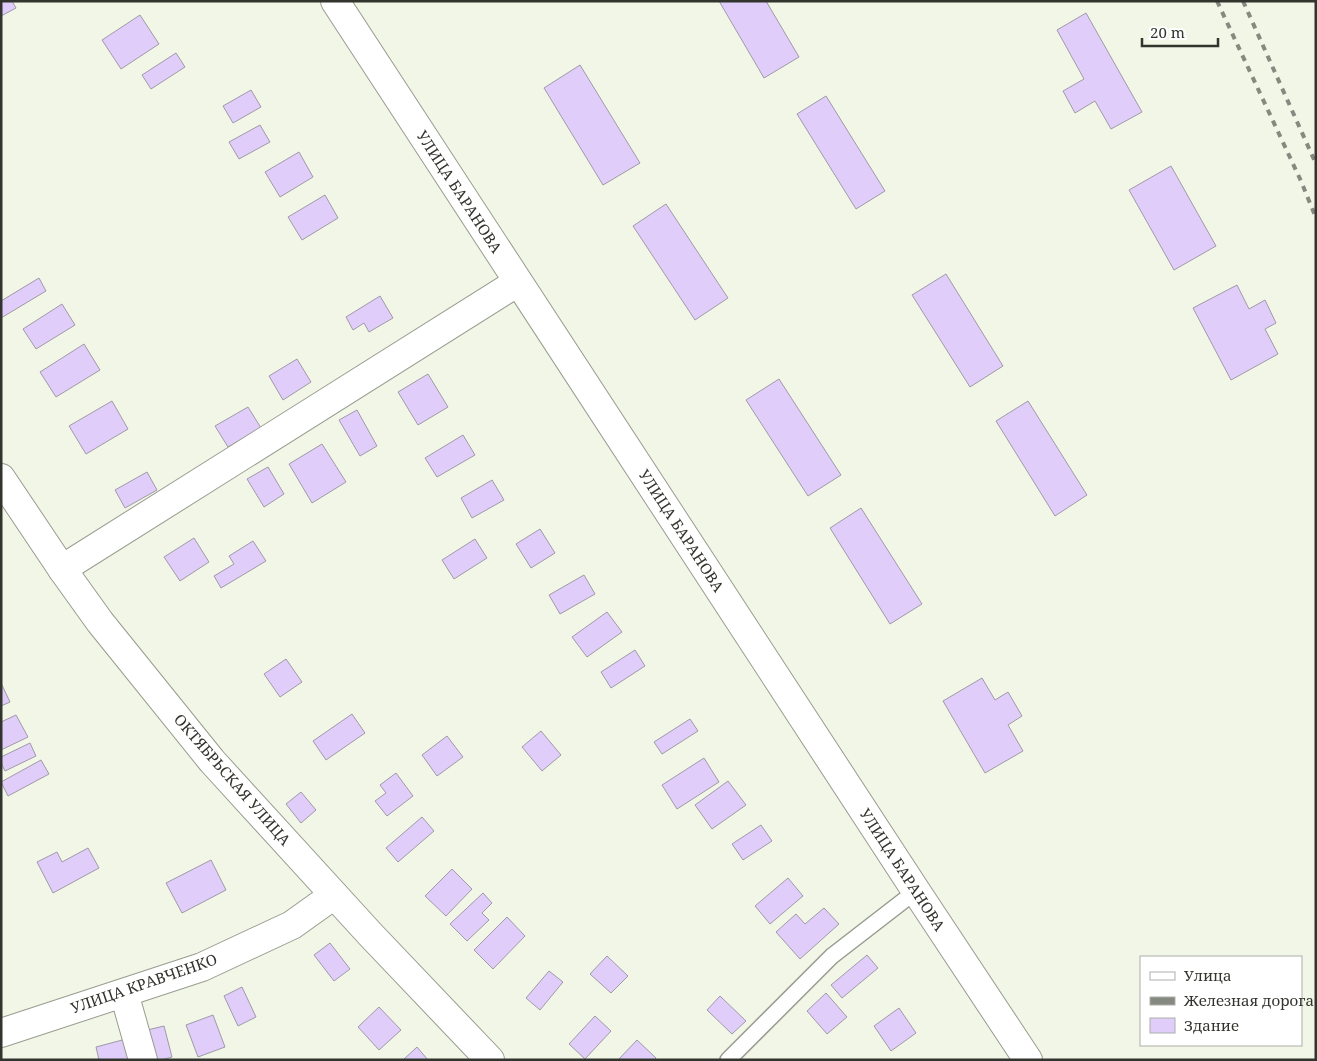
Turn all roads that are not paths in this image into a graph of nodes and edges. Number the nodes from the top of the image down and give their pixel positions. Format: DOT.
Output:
graph roads {
  1 [pos="335,1"];
  2 [pos="518,282"];
  3 [pos="1,478"];
  4 [pos="62,569"];
  5 [pos="916,891"];
  6 [pos="334,895"];
  7 [pos="124,992"];
  8 [pos="1,1033"];
  9 [pos="143,1060"];
  10 [pos="490,1060"];
  11 [pos="728,1060"];
  12 [pos="1028,1060"];
  1 -- 2 [label="street, УЛИЦА БАРАНОВА"];
  2 -- 4 [label="street"];
  2 -- 5 [label="street, УЛИЦА БАРАНОВА"];
  3 -- 4 [label="street, ОКТЯБРЬСКАЯ УЛИЦА"];
  4 -- 6 [label="street, ОКТЯБРЬСКАЯ УЛИЦА"];
  5 -- 11 [label="lane"];
  5 -- 12 [label="street, УЛИЦА БАРАНОВА"];
  6 -- 7 [label="street, УЛИЦА КРАВЧЕНКО"];
  6 -- 10 [label="street, ОКТЯБРЬСКАЯ УЛИЦА"];
  7 -- 8 [label="street, УЛИЦА КРАВЧЕНКО"];
  7 -- 9 [label="street"];
}
